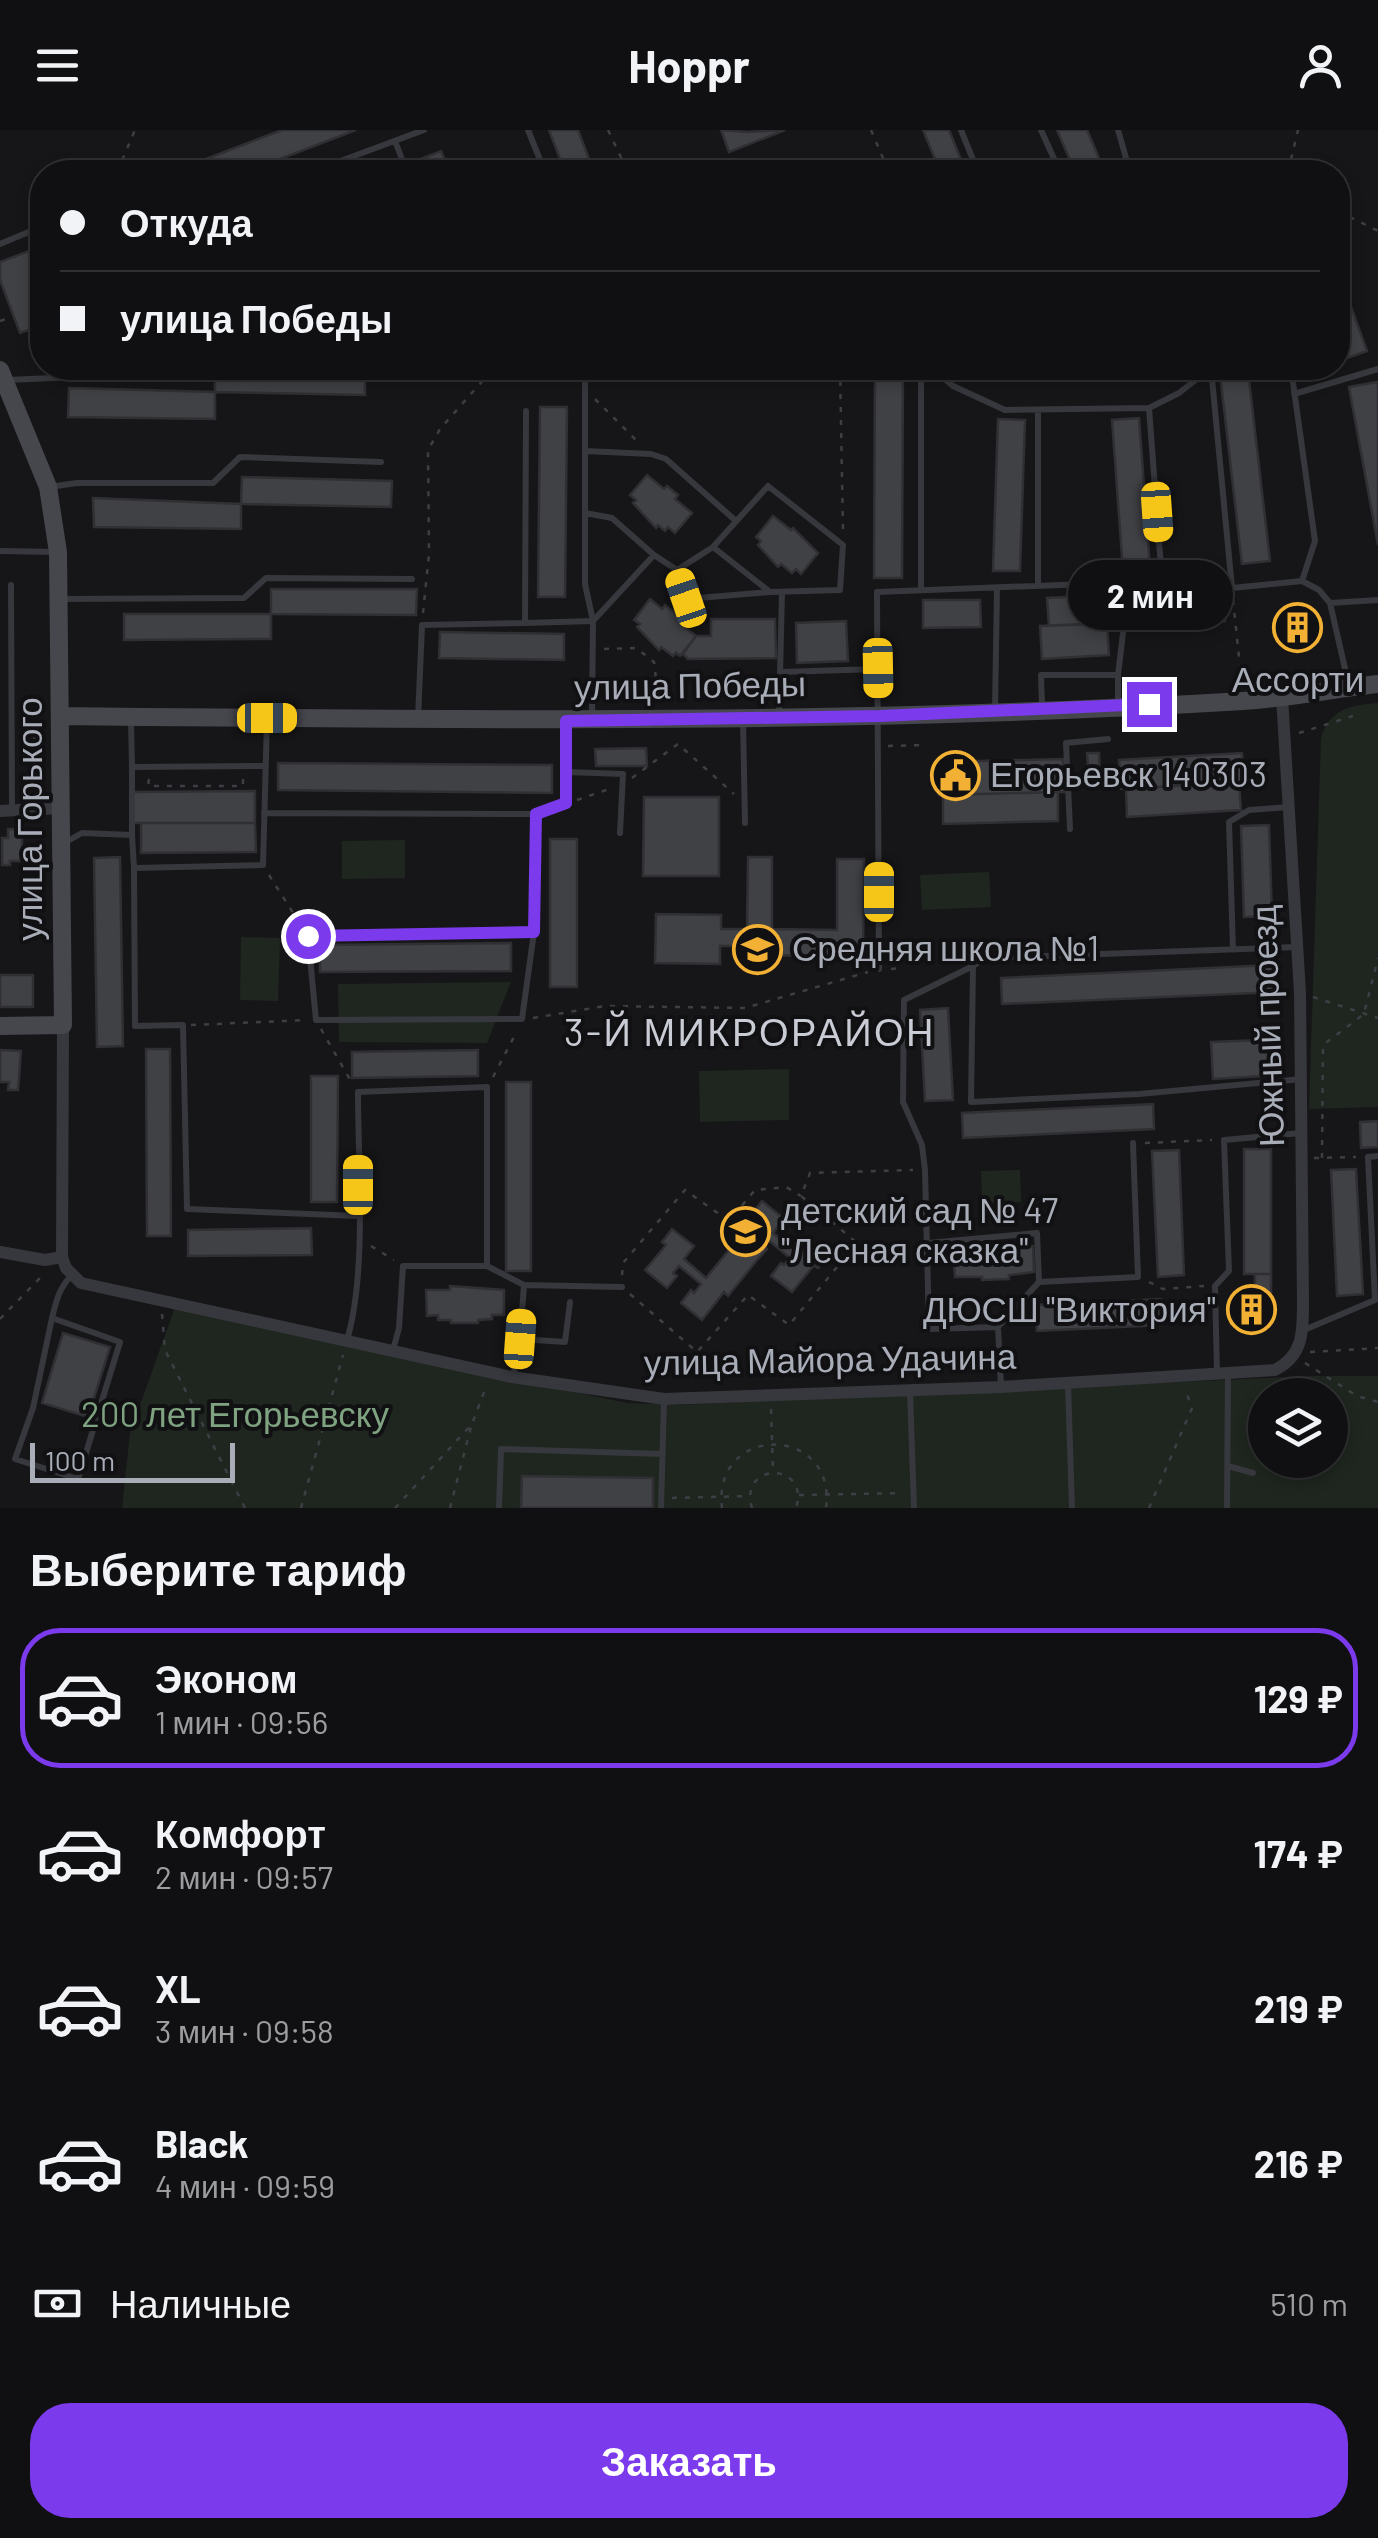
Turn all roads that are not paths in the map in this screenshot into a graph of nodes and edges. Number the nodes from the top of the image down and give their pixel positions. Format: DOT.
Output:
graph roads {
  1 [pos="424,130"];
  2 [pos="528,130"];
  3 [pos="960,130"];
  4 [pos="1041,130"];
  5 [pos="1118,130"];
  6 [pos="394,141"];
  7 [pos="343,160"];
  8 [pos="402,160"];
  9 [pos="540,160"];
  10 [pos="973,160"];
  11 [pos="1055,160"];
  12 [pos="1125,160"];
  13 [pos="30,231"];
  14 [pos="0,244"];
  15 [pos="1378,369"];
  16 [pos="30,373"];
  17 [pos="2,375"];
  18 [pos="1350,377"];
  19 [pos="585,380"];
  20 [pos="921,380"];
  21 [pos="946,380"];
  22 [pos="1196,380"];
  23 [pos="1212,380"];
  24 [pos="1292,380"];
  25 [pos="1341,380"];
  26 [pos="1294,394"];
  27 [pos="1149,408"];
  28 [pos="1038,410"];
  29 [pos="526,411"];
  30 [pos="585,451"];
  31 [pos="382,462"];
  32 [pos="48,487"];
  33 [pos="585,513"];
  34 [pos="736,521"];
  35 [pos="713,547"];
  36 [pos="0,551"];
  37 [pos="58,552"];
  38 [pos="654,555"];
  39 [pos="677,570"];
  40 [pos="412,579"];
  41 [pos="1162,581"];
  42 [pos="1302,581"];
  43 [pos="1129,583"];
  44 [pos="11,585"];
  45 [pos="1038,586"];
  46 [pos="998,588"];
  47 [pos="1232,588"];
  48 [pos="921,590"];
  49 [pos="770,592"];
  50 [pos="782,592"];
  51 [pos="61,599"];
  52 [pos="1378,600"];
  53 [pos="1330,603"];
  54 [pos="593,621"];
  55 [pos="525,623"];
  56 [pos="878,668"];
  57 [pos="780,672"];
  58 [pos="1118,674"];
  59 [pos="1378,684"];
  60 [pos="1349,687"];
  61 [pos="1282,697"];
  62 [pos="1118,706"];
  63 [pos="1042,709"];
  64 [pos="995,711"];
  65 [pos="62,716"];
  66 [pos="880,716"];
  67 [pos="131,717"];
  68 [pos="779,717"];
  69 [pos="267,718"];
  70 [pos="743,718"];
  71 [pos="418,720"];
  72 [pos="566,721"];
  73 [pos="592,721"];
  74 [pos="1108,739"];
  75 [pos="266,766"];
  76 [pos="132,767"];
  77 [pos="566,772"];
  78 [pos="1289,807"];
  79 [pos="62,808"];
  80 [pos="6,810"];
  81 [pos="264,812"];
  82 [pos="536,814"];
  83 [pos="745,823"];
  84 [pos="1070,829"];
  85 [pos="620,833"];
  86 [pos="132,835"];
  87 [pos="63,844"];
  88 [pos="134,868"];
  89 [pos="534,932"];
  90 [pos="1298,947"];
  91 [pos="1234,950"];
  92 [pos="973,966"];
  93 [pos="879,969"];
  94 [pos="63,1025"];
  95 [pos="0,1026"];
  96 [pos="1302,1079"];
  97 [pos="1302,1133"];
  98 [pos="1133,1143"];
  99 [pos="1378,1156"];
  100 [pos="358,1216"];
  101 [pos="927,1243"];
  102 [pos="0,1252"];
  103 [pos="62,1258"];
  104 [pos="487,1266"];
  105 [pos="72,1276"];
  106 [pos="1039,1282"];
  107 [pos="524,1285"];
  108 [pos="622,1287"];
  109 [pos="1376,1300"];
  110 [pos="570,1302"];
  111 [pos="52,1318"];
  112 [pos="998,1327"];
  113 [pos="1303,1331"];
  114 [pos="520,1339"];
  115 [pos="347,1340"];
  116 [pos="393,1350"];
  117 [pos="1294,1356"];
  118 [pos="1222,1375"];
  119 [pos="512,1376"];
  120 [pos="1068,1384"];
  121 [pos="1000,1388"];
  122 [pos="910,1390"];
  123 [pos="664,1400"];
  124 [pos="662,1454"];
  125 [pos="1228,1466"];
  126 [pos="1248,1472"];
  127 [pos="499,1508"];
  128 [pos="661,1508"];
  129 [pos="914,1508"];
  130 [pos="1072,1508"];
  131 [pos="1228,1508"];
  1 -- 6 [label="lane"];
  2 -- 9 [label="lane"];
  3 -- 10 [label="lane"];
  4 -- 11 [label="lane"];
  5 -- 12 [label="lane"];
  6 -- 7 [label="lane"];
  6 -- 8 [label="lane"];
  13 -- 14 [label="lane"];
  15 -- 18 [label="lane"];
  16 -- 17 [label="lane"];
  17 -- 32 [label="street, улица Горького"];
  19 -- 30 [label="lane"];
  20 -- 48 [label="lane"];
  21 -- 28 [label="lane"];
  22 -- 27 [label="lane"];
  23 -- 47 [label="lane"];
  24 -- 26 [label="lane"];
  25 -- 26 [label="lane"];
  26 -- 42 [label="lane"];
  27 -- 28 [label="lane"];
  27 -- 41 [label="lane"];
  28 -- 45 [label="lane"];
  29 -- 55 [label="lane"];
  30 -- 33 [label="lane"];
  30 -- 34 [label="lane"];
  31 -- 32 [label="lane"];
  32 -- 37 [label="street, улица Горького"];
  33 -- 38 [label="lane"];
  33 -- 54 [label="lane"];
  34 -- 35 [label="lane"];
  34 -- 50 [label="lane"];
  35 -- 39 [label="lane"];
  35 -- 49 [label="lane"];
  36 -- 37 [label="lane"];
  37 -- 51 [label="street, улица Горького"];
  38 -- 39 [label="lane"];
  38 -- 54 [label="lane"];
  39 -- 49 [label="lane"];
  40 -- 51 [label="lane"];
  41 -- 43 [label="lane"];
  41 -- 47 [label="lane"];
  42 -- 47 [label="lane"];
  42 -- 53 [label="lane"];
  43 -- 45 [label="lane"];
  43 -- 58 [label="lane"];
  44 -- 80 [label="lane"];
  45 -- 46 [label="lane"];
  46 -- 48 [label="lane"];
  46 -- 64 [label="lane"];
  48 -- 56 [label="lane"];
  49 -- 50 [label="lane"];
  50 -- 57 [label="lane"];
  51 -- 65 [label="street, улица Горького"];
  52 -- 53 [label="lane"];
  53 -- 60 [label="lane"];
  54 -- 55 [label="lane"];
  54 -- 73 [label="lane"];
  55 -- 71 [label="lane"];
  56 -- 57 [label="lane"];
  56 -- 66 [label="lane"];
  57 -- 68 [label="lane"];
  58 -- 62 [label="lane"];
  58 -- 63 [label="lane"];
  59 -- 60 [label="street, улица Победы"];
  60 -- 61 [label="street, улица Победы"];
  61 -- 62 [label="street, улица Победы"];
  61 -- 78 [label="street, Южный проезд"];
  62 -- 63 [label="street, улица Победы"];
  63 -- 64 [label="street, улица Победы"];
  64 -- 66 [label="street, улица Победы"];
  65 -- 67 [label="street, улица Победы"];
  65 -- 79 [label="street, улица Горького"];
  66 -- 68 [label="street, улица Победы"];
  66 -- 93 [label="lane"];
  67 -- 69 [label="street, улица Победы"];
  67 -- 76 [label="lane"];
  68 -- 70 [label="street, улица Победы"];
  69 -- 71 [label="street, улица Победы"];
  69 -- 75 [label="lane"];
  70 -- 73 [label="street, улица Победы"];
  70 -- 83 [label="lane"];
  71 -- 72 [label="street, улица Победы"];
  72 -- 73 [label="street, улица Победы"];
  72 -- 77 [label="lane"];
  74 -- 84 [label="lane"];
  75 -- 76 [label="lane"];
  75 -- 81 [label="lane"];
  76 -- 86 [label="lane"];
  77 -- 82 [label="lane"];
  77 -- 85 [label="lane"];
  78 -- 90 [label="street, Южный проезд"];
  78 -- 91 [label="lane"];
  79 -- 80 [label="street"];
  79 -- 87 [label="street, улица Горького"];
  81 -- 82 [label="lane"];
  81 -- 88 [label="lane"];
  82 -- 89 [label="lane"];
  86 -- 87 [label="lane"];
  86 -- 88 [label="lane"];
  87 -- 94 [label="street, улица Горького"];
  88 -- 100 [label="lane"];
  89 -- 89 [label="lane"];
  90 -- 91 [label="lane"];
  90 -- 96 [label="street, Южный проезд"];
  91 -- 92 [label="lane"];
  92 -- 96 [label="lane"];
  92 -- 101 [label="lane"];
  94 -- 95 [label="street"];
  94 -- 103 [label="street, улица Горького"];
  96 -- 97 [label="street, Южный проезд"];
  97 -- 113 [label="street, Южный проезд"];
  97 -- 118 [label="lane"];
  98 -- 106 [label="lane"];
  99 -- 109 [label="lane"];
  100 -- 104 [label="lane"];
  100 -- 115 [label="lane"];
  101 -- 106 [label="lane"];
  101 -- 112 [label="lane"];
  102 -- 103 [label="street"];
  103 -- 105 [label="street, улица Горького"];
  104 -- 107 [label="lane"];
  104 -- 116 [label="lane"];
  105 -- 111 [label="lane"];
  105 -- 115 [label="street, улица Майора Удачина"];
  106 -- 112 [label="lane"];
  107 -- 108 [label="lane"];
  107 -- 114 [label="lane"];
  109 -- 113 [label="lane"];
  110 -- 114 [label="lane"];
  111 -- 111 [label="lane"];
  112 -- 121 [label="lane"];
  113 -- 117 [label="street, Южный проезд"];
  114 -- 119 [label="lane"];
  115 -- 116 [label="street, улица Майора Удачина"];
  116 -- 119 [label="street, улица Майора Удачина"];
  117 -- 118 [label="street, улица Майора Удачина"];
  118 -- 120 [label="street, улица Майора Удачина"];
  118 -- 125 [label="lane"];
  119 -- 123 [label="street, улица Майора Удачина"];
  120 -- 121 [label="street, улица Майора Удачина"];
  120 -- 130 [label="lane"];
  121 -- 122 [label="street, улица Майора Удачина"];
  122 -- 123 [label="street, улица Майора Удачина"];
  122 -- 129 [label="lane"];
  123 -- 124 [label="lane"];
  124 -- 127 [label="lane"];
  124 -- 128 [label="lane"];
  125 -- 126 [label="lane"];
  125 -- 131 [label="lane"];
}
